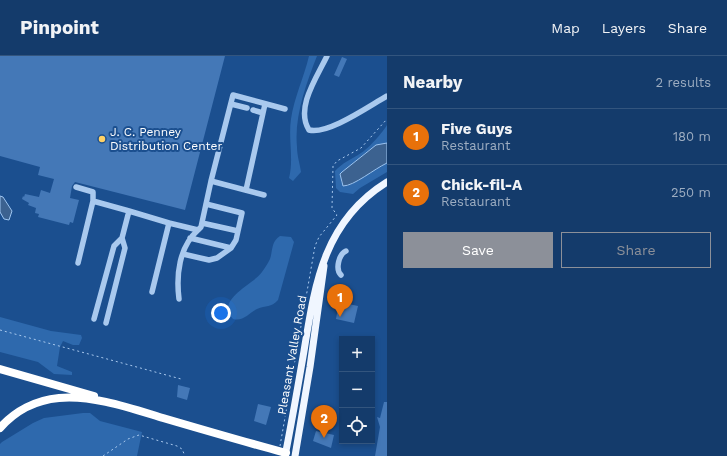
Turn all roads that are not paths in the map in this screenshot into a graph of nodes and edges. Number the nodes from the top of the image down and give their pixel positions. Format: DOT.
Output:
graph roads {
  1 [pos="327,56"];
  2 [pos="387,96"];
  3 [pos="231,104"];
  4 [pos="266,104"];
  5 [pos="247,108"];
  6 [pos="285,109"];
  7 [pos="253,110"];
  8 [pos="264,113"];
  9 [pos="211,181"];
  10 [pos="387,182"];
  11 [pos="76,187"];
  12 [pos="246,190"];
  13 [pos="264,195"];
  14 [pos="94,201"];
  15 [pos="206,204"];
  16 [pos="129,211"];
  17 [pos="169,223"];
  18 [pos="202,223"];
  19 [pos="198,230"];
  20 [pos="238,231"];
  21 [pos="122,238"];
  22 [pos="190,238"];
  23 [pos="231,248"];
  24 [pos="346,251"];
  25 [pos="183,254"];
  26 [pos="324,260"];
  27 [pos="78,262"];
  28 [pos="341,275"];
  29 [pos="152,292"];
  30 [pos="179,300"];
  31 [pos="94,319"];
  32 [pos="106,323"];
  33 [pos="302,362"];
  34 [pos="310,363"];
  35 [pos="0,370"];
  36 [pos="113,404"];
  37 [pos="0,428"];
  38 [pos="286,455"];
  39 [pos="295,456"];
  1 -- 2 [label="street"];
  3 -- 4 [label="street"];
  3 -- 5 [label="street"];
  3 -- 9 [label="street"];
  4 -- 6 [label="street"];
  4 -- 8 [label="street"];
  7 -- 8 [label="street"];
  8 -- 12 [label="street"];
  9 -- 12 [label="street"];
  9 -- 15 [label="street"];
  10 -- 26 [label="main road, Pleasant Valley Road"];
  11 -- 14 [label="street"];
  12 -- 13 [label="street"];
  14 -- 16 [label="street"];
  14 -- 27 [label="street"];
  15 -- 18 [label="street"];
  15 -- 20 [label="street"];
  16 -- 17 [label="street"];
  16 -- 21 [label="street"];
  17 -- 19 [label="street"];
  17 -- 29 [label="street"];
  18 -- 19 [label="street"];
  18 -- 20 [label="street"];
  19 -- 22 [label="street"];
  20 -- 23 [label="street"];
  21 -- 31 [label="street"];
  21 -- 32 [label="street"];
  22 -- 23 [label="street"];
  22 -- 25 [label="street"];
  23 -- 25 [label="street"];
  24 -- 28 [label="street"];
  25 -- 30 [label="street"];
  26 -- 33 [label="main road, Pleasant Valley Road"];
  26 -- 34 [label="main road, Pleasant Valley Road"];
  33 -- 34 [label="main road"];
  33 -- 38 [label="main road, Pleasant Valley Road"];
  34 -- 39 [label="main road, Pleasant Valley Road"];
  35 -- 36 [label="highway"];
  36 -- 37 [label="highway"];
  36 -- 38 [label="highway"];
  38 -- 39 [label="main road"];
}
